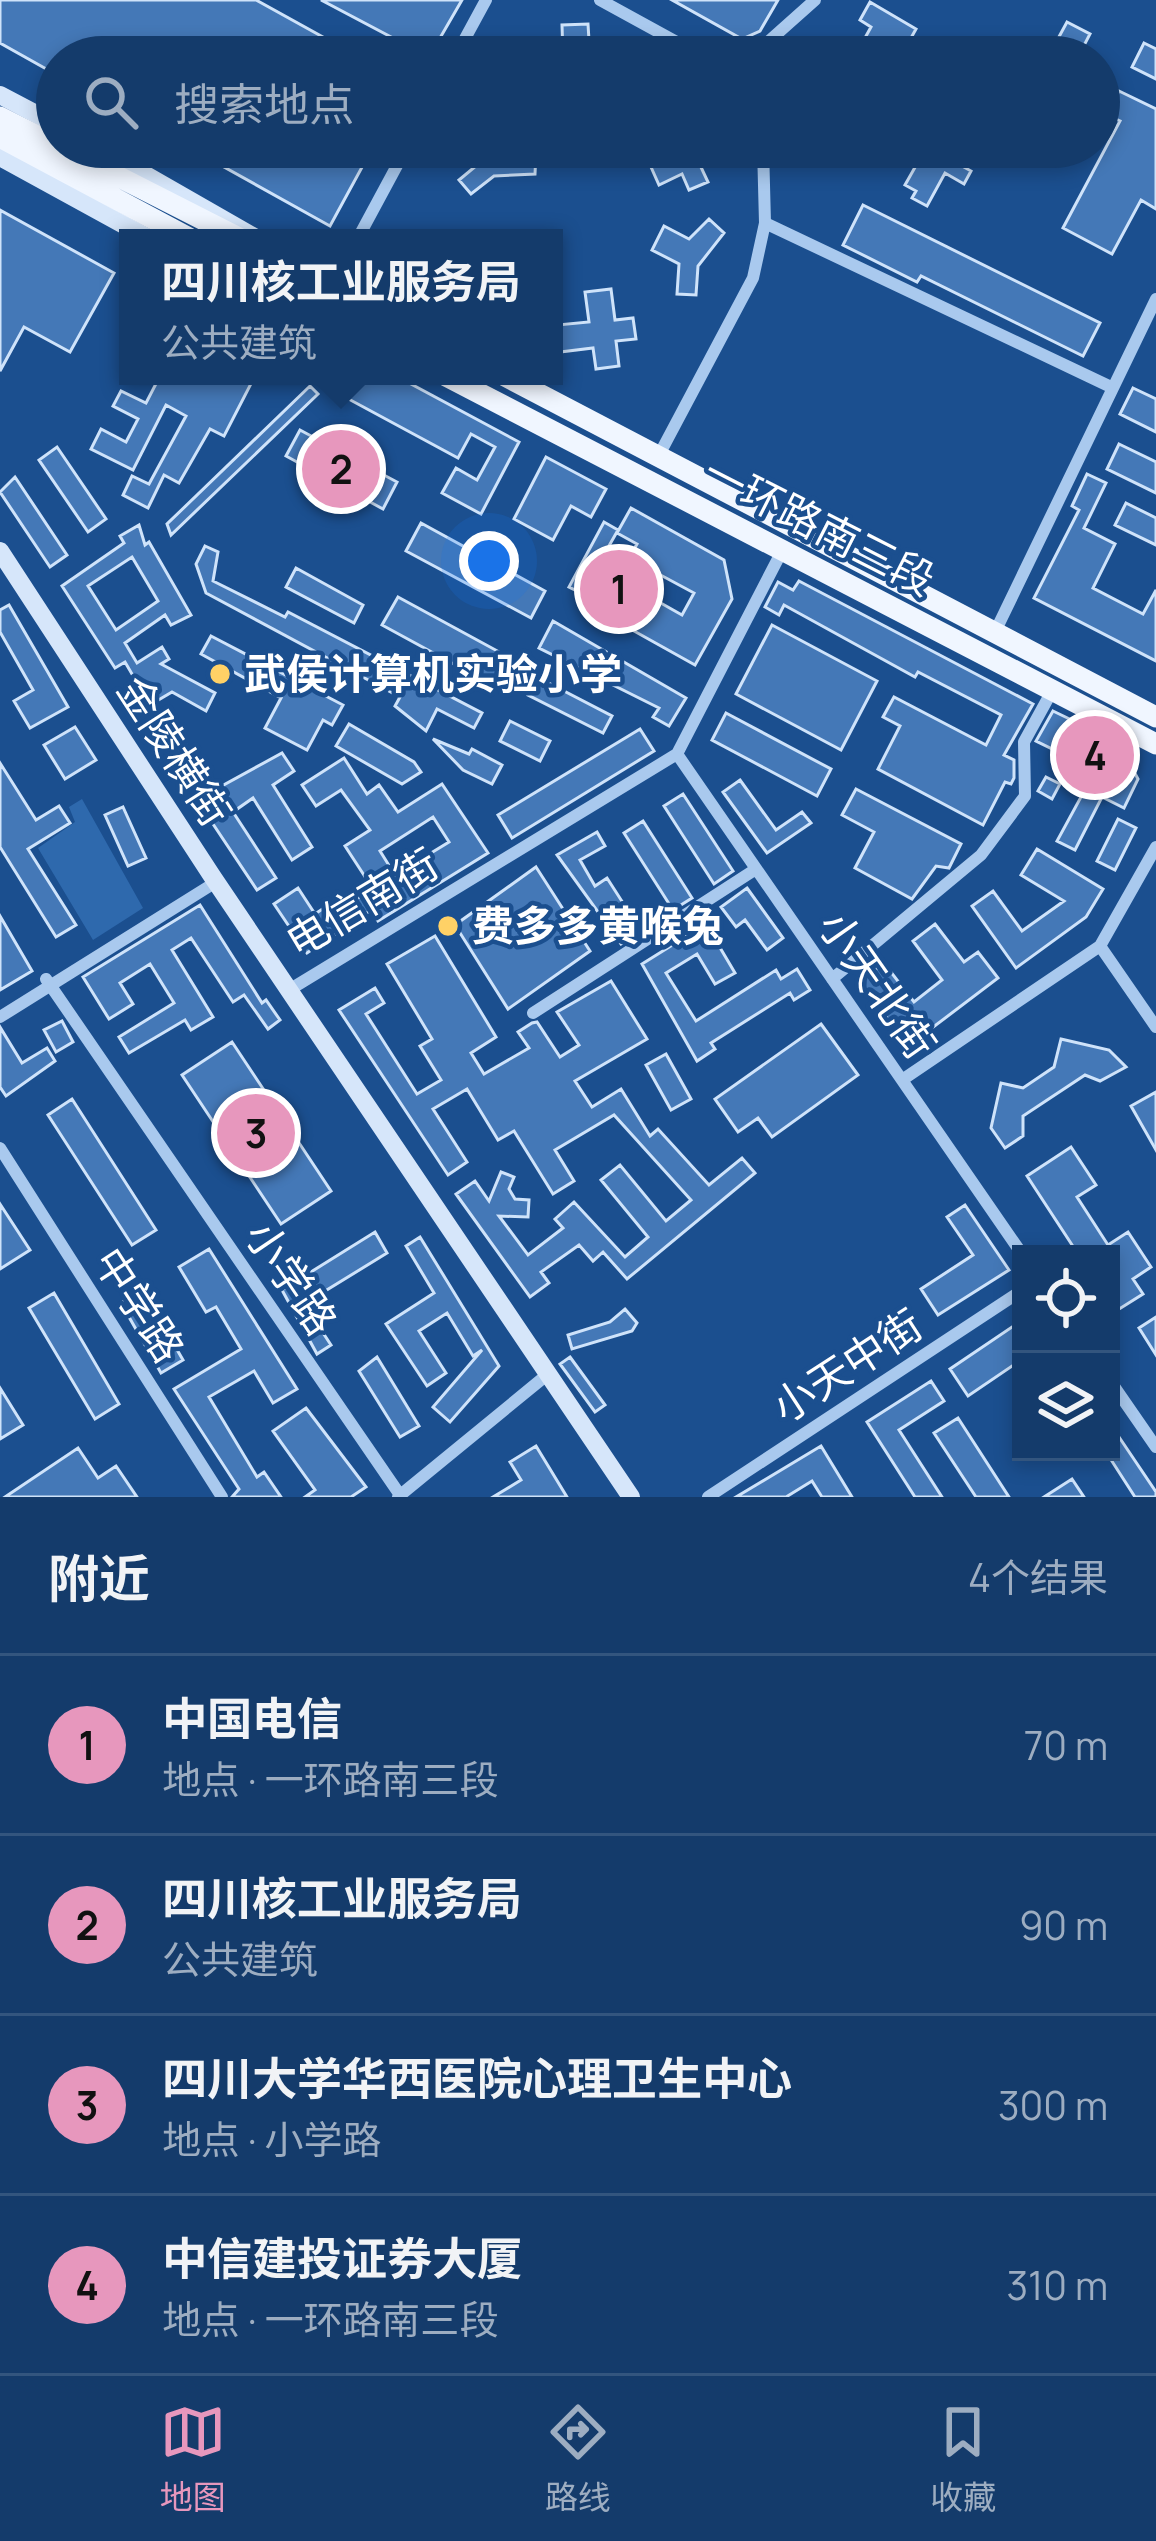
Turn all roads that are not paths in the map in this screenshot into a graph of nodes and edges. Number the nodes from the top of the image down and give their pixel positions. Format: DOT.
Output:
graph roads {
  1 [pos="486,0"];
  2 [pos="600,0"];
  3 [pos="815,0"];
  4 [pos="466,36"];
  5 [pos="666,36"];
  6 [pos="775,36"];
  7 [pos="0,95"];
  8 [pos="36,114"];
  9 [pos="0,117"];
  10 [pos="36,135"];
  11 [pos="0,137"];
  12 [pos="36,156"];
  13 [pos="0,158"];
  14 [pos="58,168"];
  15 [pos="101,168"];
  16 [pos="134,168"];
  17 [pos="396,168"];
  18 [pos="764,168"];
  19 [pos="765,224"];
  20 [pos="131,229"];
  21 [pos="172,229"];
  22 [pos="221,229"];
  23 [pos="240,229"];
  24 [pos="363,229"];
  25 [pos="1156,299"];
  26 [pos="463,385"];
  27 [pos="522,385"];
  28 [pos="1111,387"];
  29 [pos="658,457"];
  30 [pos="0,551"];
  31 [pos="782,551"];
  32 [pos="995,632"];
  33 [pos="1049,661"];
  34 [pos="1045,687"];
  35 [pos="1156,717"];
  36 [pos="1156,744"];
  37 [pos="677,754"];
  38 [pos="1156,847"];
  39 [pos="756,869"];
  40 [pos="214,879"];
  41 [pos="1100,946"];
  42 [pos="832,979"];
  43 [pos="48,982"];
  44 [pos="289,990"];
  45 [pos="0,1008"];
  46 [pos="533,1013"];
  47 [pos="0,1017"];
  48 [pos="1156,1027"];
  49 [pos="902,1080"];
  50 [pos="0,1148"];
  51 [pos="1016,1245"];
  52 [pos="1012,1297"];
  53 [pos="548,1374"];
  54 [pos="1120,1395"];
  55 [pos="1156,1447"];
  56 [pos="399,1496"];
  57 [pos="222,1497"];
  58 [pos="631,1497"];
  59 [pos="708,1497"];
  1 -- 4 [label="street"];
  2 -- 5 [label="street"];
  3 -- 6 [label="street"];
  7 -- 8 [label="street"];
  9 -- 10 [label="main road"];
  11 -- 12 [label="main road"];
  13 -- 20 [label="street"];
  14 -- 21 [label="main road"];
  15 -- 22 [label="main road"];
  16 -- 23 [label="street"];
  17 -- 24 [label="street"];
  18 -- 19 [label="street"];
  19 -- 28 [label="street"];
  19 -- 29 [label="street"];
  25 -- 28 [label="street"];
  26 -- 31 [label="main road, 一环路南三段"];
  27 -- 29 [label="main road, 一环路南三段"];
  28 -- 32 [label="street"];
  29 -- 32 [label="main road, 一环路南三段"];
  30 -- 40 [label="street, 金陵横街"];
  31 -- 34 [label="main road, 一环路南三段"];
  31 -- 37 [label="street"];
  32 -- 33 [label="main road, 一环路南三段"];
  33 -- 34 [label="main road"];
  33 -- 35 [label="main road, 一环路南三段"];
  34 -- 36 [label="main road, 一环路南三段"];
  34 -- 42 [label="street"];
  37 -- 39 [label="street, 小天北街"];
  37 -- 44 [label="street, 电信南街"];
  38 -- 41 [label="street"];
  39 -- 42 [label="street, 小天北街"];
  39 -- 46 [label="street"];
  40 -- 43 [label="street"];
  40 -- 44 [label="street, 金陵横街"];
  41 -- 48 [label="street"];
  41 -- 49 [label="street"];
  42 -- 49 [label="street, 小天北街"];
  43 -- 45 [label="street"];
  43 -- 47 [label="street"];
  43 -- 56 [label="street, 小学路"];
  44 -- 53 [label="street, 电信南街"];
  49 -- 51 [label="street, 小天北街"];
  50 -- 57 [label="street, 中学路"];
  52 -- 59 [label="street, 小天中街"];
  53 -- 56 [label="street"];
  53 -- 58 [label="street, 电信南街"];
  54 -- 55 [label="street"];
}
